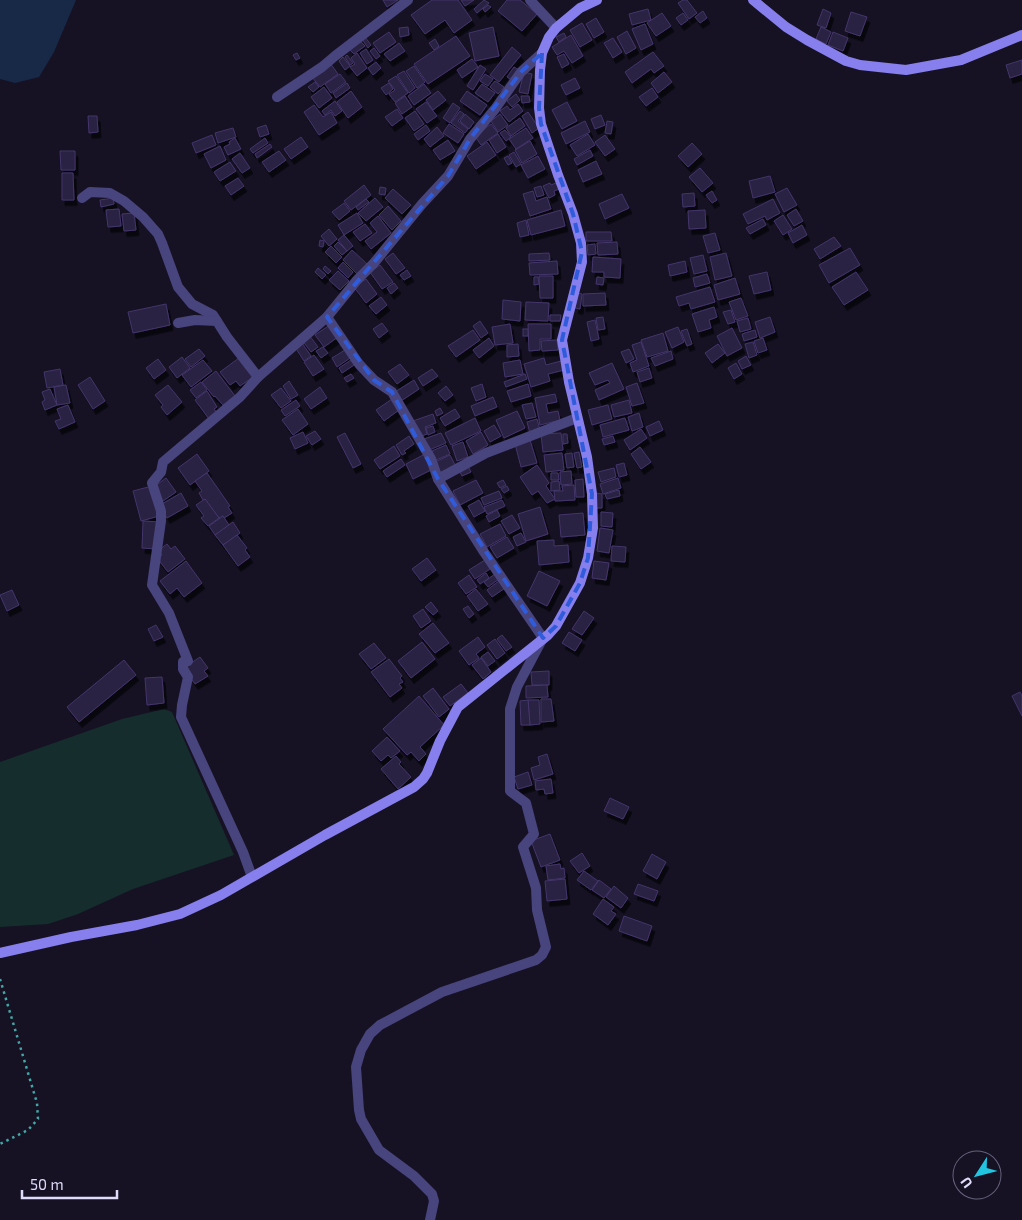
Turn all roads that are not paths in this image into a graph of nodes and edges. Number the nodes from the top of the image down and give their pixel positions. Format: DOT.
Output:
graph roads {
  1 [pos="408,0"];
  2 [pos="530,0"];
  3 [pos="597,0"];
  4 [pos="753,0"];
  5 [pos="556,28"];
  6 [pos="1022,35"];
  7 [pos="542,53"];
  8 [pos="277,97"];
  9 [pos="82,198"];
  10 [pos="327,317"];
  11 [pos="217,321"];
  12 [pos="178,323"];
  13 [pos="258,377"];
  14 [pos="577,418"];
  15 [pos="438,479"];
  16 [pos="544,638"];
  17 [pos="252,876"];
  18 [pos="0,953"];
  19 [pos="430,1220"];
  1 -- 8 [label="street"];
  2 -- 5 [label="street"];
  3 -- 5 [label="street"];
  4 -- 6 [label="street"];
  5 -- 7 [label="street"];
  7 -- 10 [label="street"];
  7 -- 14 [label="street"];
  9 -- 11 [label="street"];
  10 -- 13 [label="street"];
  10 -- 15 [label="street"];
  11 -- 12 [label="street"];
  11 -- 13 [label="street"];
  13 -- 17 [label="street"];
  14 -- 15 [label="street"];
  14 -- 16 [label="street"];
  15 -- 16 [label="street"];
  16 -- 17 [label="street"];
  16 -- 19 [label="street"];
  17 -- 18 [label="street"];
}
